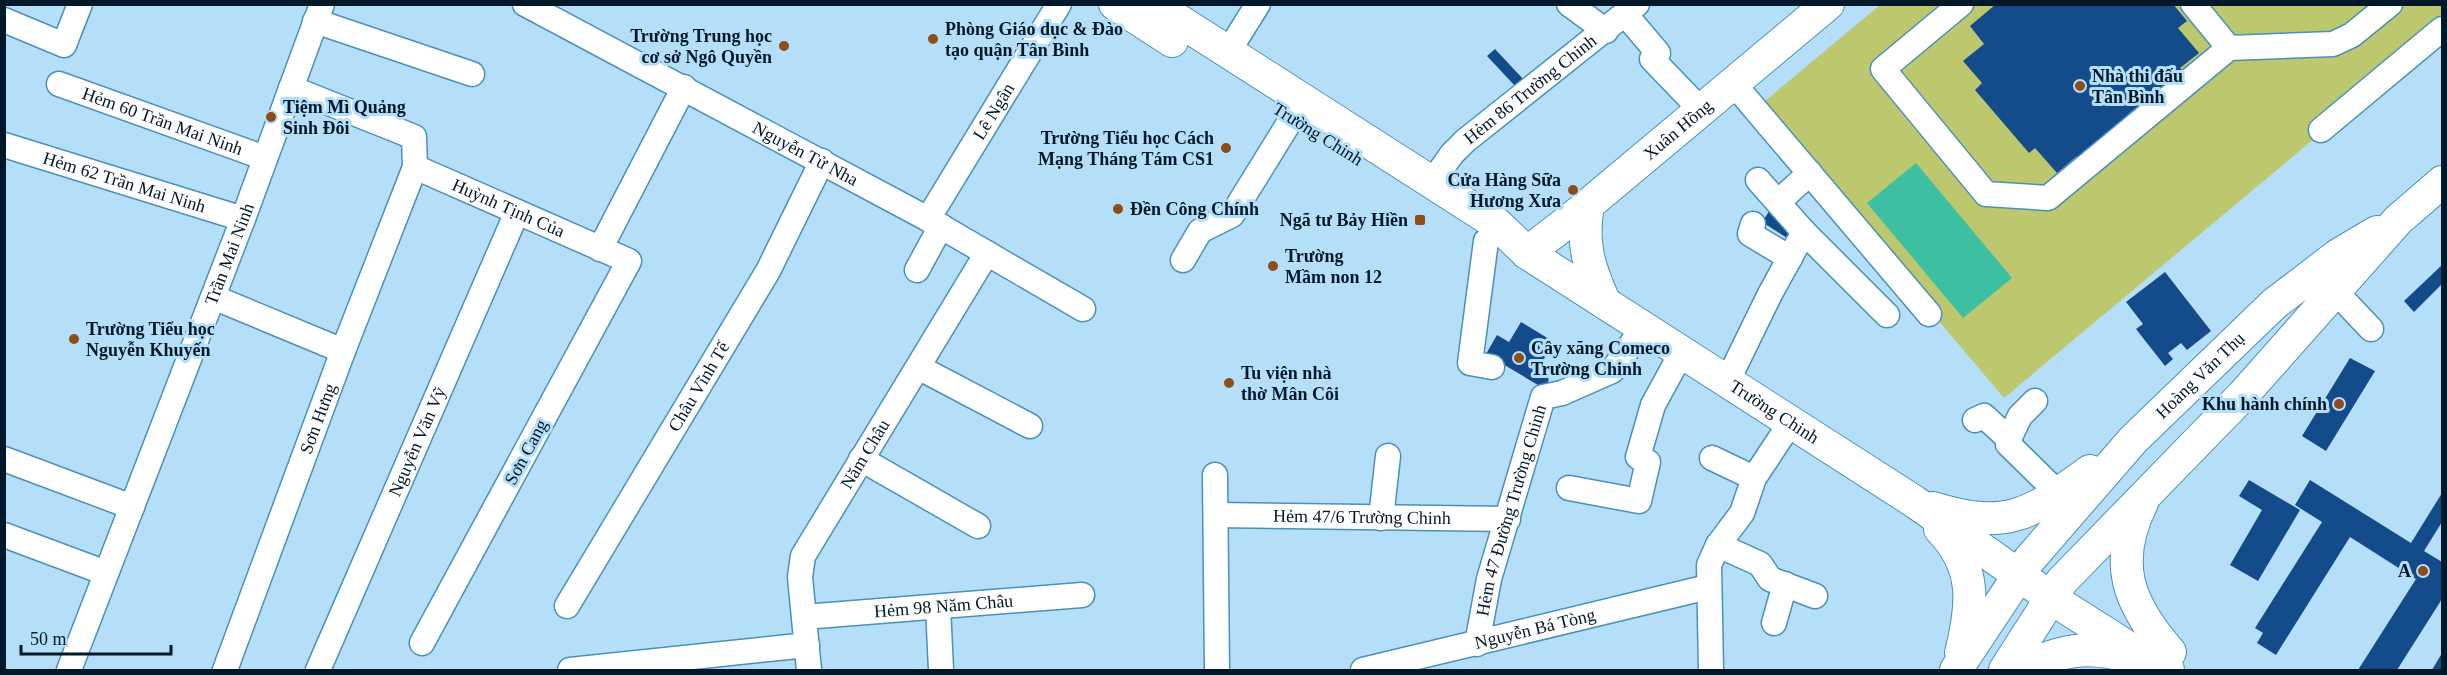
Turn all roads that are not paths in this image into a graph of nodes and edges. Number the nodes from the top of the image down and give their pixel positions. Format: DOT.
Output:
graph roads {
  1 [pos="80,4"];
  2 [pos="525,4"];
  3 [pos="1059,4"];
  4 [pos="1115,4"];
  5 [pos="1153,4"];
  6 [pos="1258,4"];
  7 [pos="1569,4"];
  8 [pos="1828,4"];
  9 [pos="1961,4"];
  10 [pos="2193,4"];
  11 [pos="2390,4"];
  12 [pos="1631,9"];
  13 [pos="319,13"];
  14 [pos="4,20"];
  15 [pos="2442,29"];
  16 [pos="1606,31"];
  17 [pos="2229,48"];
  18 [pos="1228,52"];
  19 [pos="472,74"];
  20 [pos="1733,83"];
  21 [pos="59,84"];
  22 [pos="684,87"];
  23 [pos="291,88"];
  24 [pos="1298,109"];
  25 [pos="1701,110"];
  26 [pos="2320,130"];
  27 [pos="4,145"];
  28 [pos="265,158"];
  29 [pos="822,161"];
  30 [pos="415,167"];
  31 [pos="1810,173"];
  32 [pos="1758,180"];
  33 [pos="1432,182"];
  34 [pos="2442,182"];
  35 [pos="1778,202"];
  36 [pos="1588,205"];
  37 [pos="518,212"];
  38 [pos="243,219"];
  39 [pos="2398,220"];
  40 [pos="935,223"];
  41 [pos="1753,224"];
  42 [pos="1804,232"];
  43 [pos="1486,241"];
  44 [pos="600,249"];
  45 [pos="987,253"];
  46 [pos="1527,253"];
  47 [pos="1790,258"];
  48 [pos="1183,260"];
  49 [pos="629,261"];
  50 [pos="916,270"];
  51 [pos="2336,292"];
  52 [pos="213,297"];
  53 [pos="1605,303"];
  54 [pos="1083,309"];
  55 [pos="1929,314"];
  56 [pos="1887,315"];
  57 [pos="1643,328"];
  58 [pos="2371,329"];
  59 [pos="343,351"];
  60 [pos="1682,352"];
  61 [pos="918,367"];
  62 [pos="1492,367"];
  63 [pos="1727,382"];
  64 [pos="2035,401"];
  65 [pos="1975,420"];
  66 [pos="1791,422"];
  67 [pos="1030,426"];
  68 [pos="2008,439"];
  69 [pos="2133,440"];
  70 [pos="1388,456"];
  71 [pos="1712,458"];
  72 [pos="4,459"];
  73 [pos="861,459"];
  74 [pos="1215,475"];
  75 [pos="1754,478"];
  76 [pos="1569,489"];
  77 [pos="2150,489"];
  78 [pos="2059,494"];
  79 [pos="1915,502"];
  80 [pos="132,507"];
  81 [pos="1216,515"];
  82 [pos="1381,518"];
  83 [pos="1508,519"];
  84 [pos="978,526"];
  85 [pos="4,535"];
  86 [pos="1718,545"];
  87 [pos="2024,568"];
  88 [pos="106,573"];
  89 [pos="1785,584"];
  90 [pos="1708,587"];
  91 [pos="2056,589"];
  92 [pos="1082,595"];
  93 [pos="1815,596"];
  94 [pos="567,606"];
  95 [pos="938,607"];
  96 [pos="804,617"];
  97 [pos="1774,623"];
  98 [pos="1978,637"];
  99 [pos="422,644"];
  100 [pos="1477,644"];
  101 [pos="807,645"];
  102 [pos="2172,665"];
  103 [pos="2013,667"];
  104 [pos="69,670"];
  105 [pos="225,670"];
  106 [pos="318,670"];
  107 [pos="570,670"];
  108 [pos="809,670"];
  109 [pos="941,670"];
  110 [pos="1217,670"];
  111 [pos="1363,670"];
  112 [pos="1711,670"];
  113 [pos="1955,670"];
  1 -- 14 [label="street"];
  2 -- 22 [label="street, Nguyễn Tử Nha"];
  3 -- 40 [label="street, Lê Ngân"];
  4 -- 24 [label="main road, Trường Chinh"];
  5 -- 18 [label="main road, Trường Chinh"];
  6 -- 18 [label="street"];
  7 -- 16 [label="street"];
  8 -- 20 [label="main road, Xuân Hồng"];
  9 -- 17 [label="street"];
  10 -- 17 [label="street"];
  11 -- 17 [label="street"];
  12 -- 16 [label="street, Hẻm 86 Trường Chinh"];
  12 -- 25 [label="street"];
  13 -- 19 [label="street"];
  13 -- 23 [label="street, Trần Mai Ninh"];
  15 -- 26 [label="street"];
  16 -- 33 [label="street, Hẻm 86 Trường Chinh"];
  18 -- 24 [label="main road, Trường Chinh"];
  20 -- 25 [label="main road, Xuân Hồng"];
  20 -- 31 [label="street"];
  21 -- 28 [label="street, Hẻm 60 Trần Mai Ninh"];
  22 -- 29 [label="street, Nguyễn Tử Nha"];
  22 -- 44 [label="street"];
  23 -- 28 [label="street, Trần Mai Ninh"];
  23 -- 30 [label="street"];
  24 -- 33 [label="main road, Trường Chinh"];
  24 -- 43 [label="main road, Trường Chinh"];
  24 -- 48 [label="street"];
  25 -- 36 [label="main road, Xuân Hồng"];
  27 -- 38 [label="street, Hẻm 62 Trần Mai Ninh"];
  28 -- 38 [label="street, Trần Mai Ninh"];
  29 -- 40 [label="street, Nguyễn Tử Nha"];
  29 -- 94 [label="street, Châu Vĩnh Tế"];
  30 -- 37 [label="street, Huỳnh Tịnh Của"];
  30 -- 59 [label="street, Sơn Hưng"];
  31 -- 35 [label="street"];
  31 -- 55 [label="street"];
  32 -- 35 [label="street"];
  33 -- 46 [label="main road, Trường Chinh"];
  34 -- 39 [label="main road, Hoàng Văn Thụ"];
  35 -- 42 [label="street"];
  36 -- 46 [label="main road, Xuân Hồng"];
  36 -- 53 [label="main road"];
  37 -- 44 [label="street, Huỳnh Tịnh Của"];
  37 -- 106 [label="street, Nguyễn Văn Vỹ"];
  38 -- 52 [label="street, Trần Mai Ninh"];
  39 -- 51 [label="main road, Hoàng Văn Thụ"];
  39 -- 69 [label="main road, Hoàng Văn Thụ"];
  40 -- 45 [label="street, Nguyễn Tử Nha"];
  40 -- 50 [label="street, Lê Ngân"];
  41 -- 47 [label="street"];
  42 -- 47 [label="street"];
  42 -- 56 [label="street"];
  43 -- 46 [label="main road, Trường Chinh"];
  43 -- 62 [label="street"];
  44 -- 49 [label="street, Huỳnh Tịnh Của"];
  45 -- 54 [label="street, Nguyễn Tử Nha"];
  45 -- 61 [label="street, Năm Châu"];
  46 -- 53 [label="main road, Trường Chinh"];
  47 -- 63 [label="street"];
  49 -- 99 [label="street, Sơn Cang"];
  51 -- 58 [label="street"];
  51 -- 77 [label="main road, Hoàng Văn Thụ"];
  52 -- 59 [label="street"];
  52 -- 80 [label="street, Trần Mai Ninh"];
  53 -- 57 [label="main road, Trường Chinh"];
  57 -- 60 [label="main road, Trường Chinh"];
  57 -- 83 [label="street, Hẻm 47 Đường Trường Chinh"];
  59 -- 105 [label="street, Sơn Hưng"];
  60 -- 63 [label="main road, Trường Chinh"];
  60 -- 76 [label="street"];
  61 -- 67 [label="street"];
  61 -- 73 [label="street, Năm Châu"];
  63 -- 66 [label="main road, Trường Chinh"];
  64 -- 68 [label="street"];
  65 -- 68 [label="street"];
  66 -- 75 [label="street"];
  66 -- 79 [label="main road, Trường Chinh"];
  68 -- 78 [label="street"];
  69 -- 78 [label="main road"];
  69 -- 87 [label="main road, Hoàng Văn Thụ"];
  70 -- 82 [label="street"];
  71 -- 75 [label="street"];
  72 -- 80 [label="street"];
  73 -- 84 [label="street"];
  73 -- 96 [label="street, Năm Châu"];
  74 -- 81 [label="street"];
  75 -- 86 [label="street"];
  77 -- 91 [label="main road, Hoàng Văn Thụ"];
  77 -- 102 [label="main road"];
  78 -- 79 [label="main road"];
  79 -- 87 [label="main road, Trường Chinh"];
  79 -- 113 [label="main road"];
  80 -- 88 [label="street, Trần Mai Ninh"];
  81 -- 82 [label="street, Hẻm 47/6 Trường Chinh"];
  81 -- 110 [label="street"];
  82 -- 83 [label="street, Hẻm 47/6 Trường Chinh"];
  83 -- 100 [label="street, Hẻm 47 Đường Trường Chinh"];
  85 -- 88 [label="street"];
  86 -- 89 [label="street"];
  86 -- 90 [label="street"];
  87 -- 91 [label="main road, Trường Chinh"];
  87 -- 98 [label="main road, Hoàng Văn Thụ"];
  88 -- 104 [label="street, Trần Mai Ninh"];
  89 -- 93 [label="street"];
  89 -- 97 [label="street"];
  90 -- 100 [label="street, Nguyễn Bá Tòng"];
  90 -- 112 [label="street"];
  91 -- 102 [label="main road, Trường Chinh"];
  91 -- 103 [label="main road, Hoàng Văn Thụ"];
  92 -- 95 [label="street, Hẻm 98 Năm Châu"];
  95 -- 96 [label="street, Hẻm 98 Năm Châu"];
  95 -- 109 [label="street"];
  96 -- 101 [label="street, Năm Châu"];
  98 -- 103 [label="main road"];
  98 -- 113 [label="main road, Hoàng Văn Thụ"];
  100 -- 111 [label="street, Nguyễn Bá Tòng"];
  101 -- 107 [label="street"];
  101 -- 108 [label="street, Năm Châu"];
  102 -- 103 [label="main road"];
}
